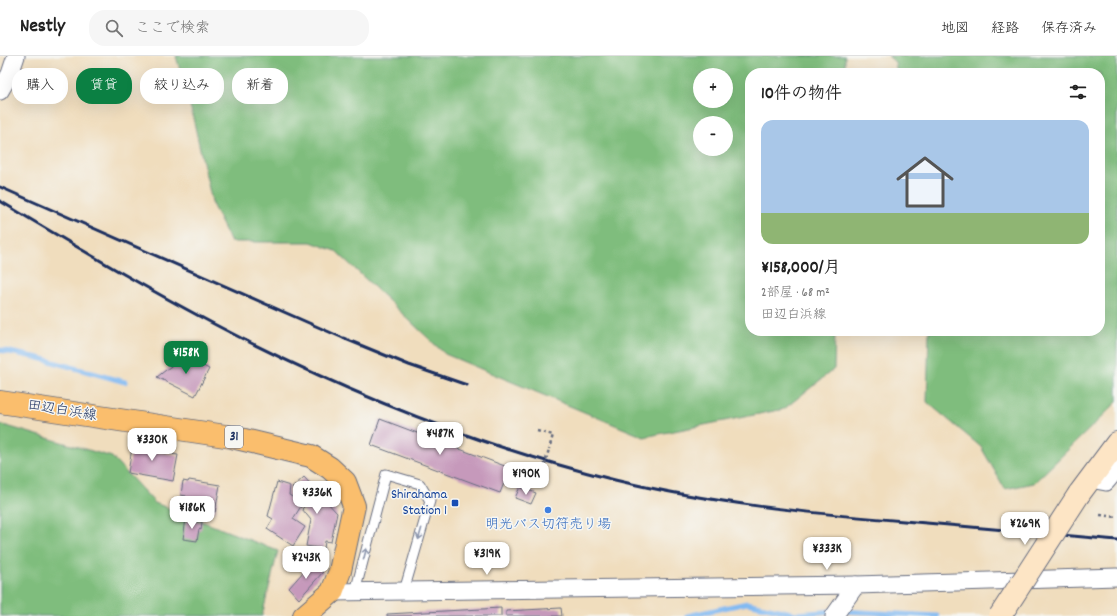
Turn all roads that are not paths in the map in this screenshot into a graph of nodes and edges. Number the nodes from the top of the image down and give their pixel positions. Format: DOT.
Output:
graph roads {
  1 [pos="16,56"];
  2 [pos="0,91"];
  3 [pos="0,402"];
  4 [pos="1117,443"];
  5 [pos="1117,469"];
  6 [pos="1084,486"];
  7 [pos="1117,577"];
  8 [pos="856,585"];
  9 [pos="404,591"];
  10 [pos="332,592"];
  11 [pos="355,592"];
  12 [pos="304,616"];
  13 [pos="834,616"];
  14 [pos="1000,616"];
  1 -- 2 [label="street"];
  3 -- 10 [label="main road, 田辺白浜線 / 31"];
  4 -- 6 [label="main road"];
  5 -- 6 [label="street"];
  6 -- 14 [label="main road, bridge"];
  7 -- 8 [label="street"];
  8 -- 9 [label="street"];
  8 -- 13 [label="street"];
  9 -- 11 [label="street"];
  11 -- 9 [label="lane, one-way"];
  10 -- 11 [label="street"];
  10 -- 12 [label="main road, 田辺白浜線 / 31"];
}
